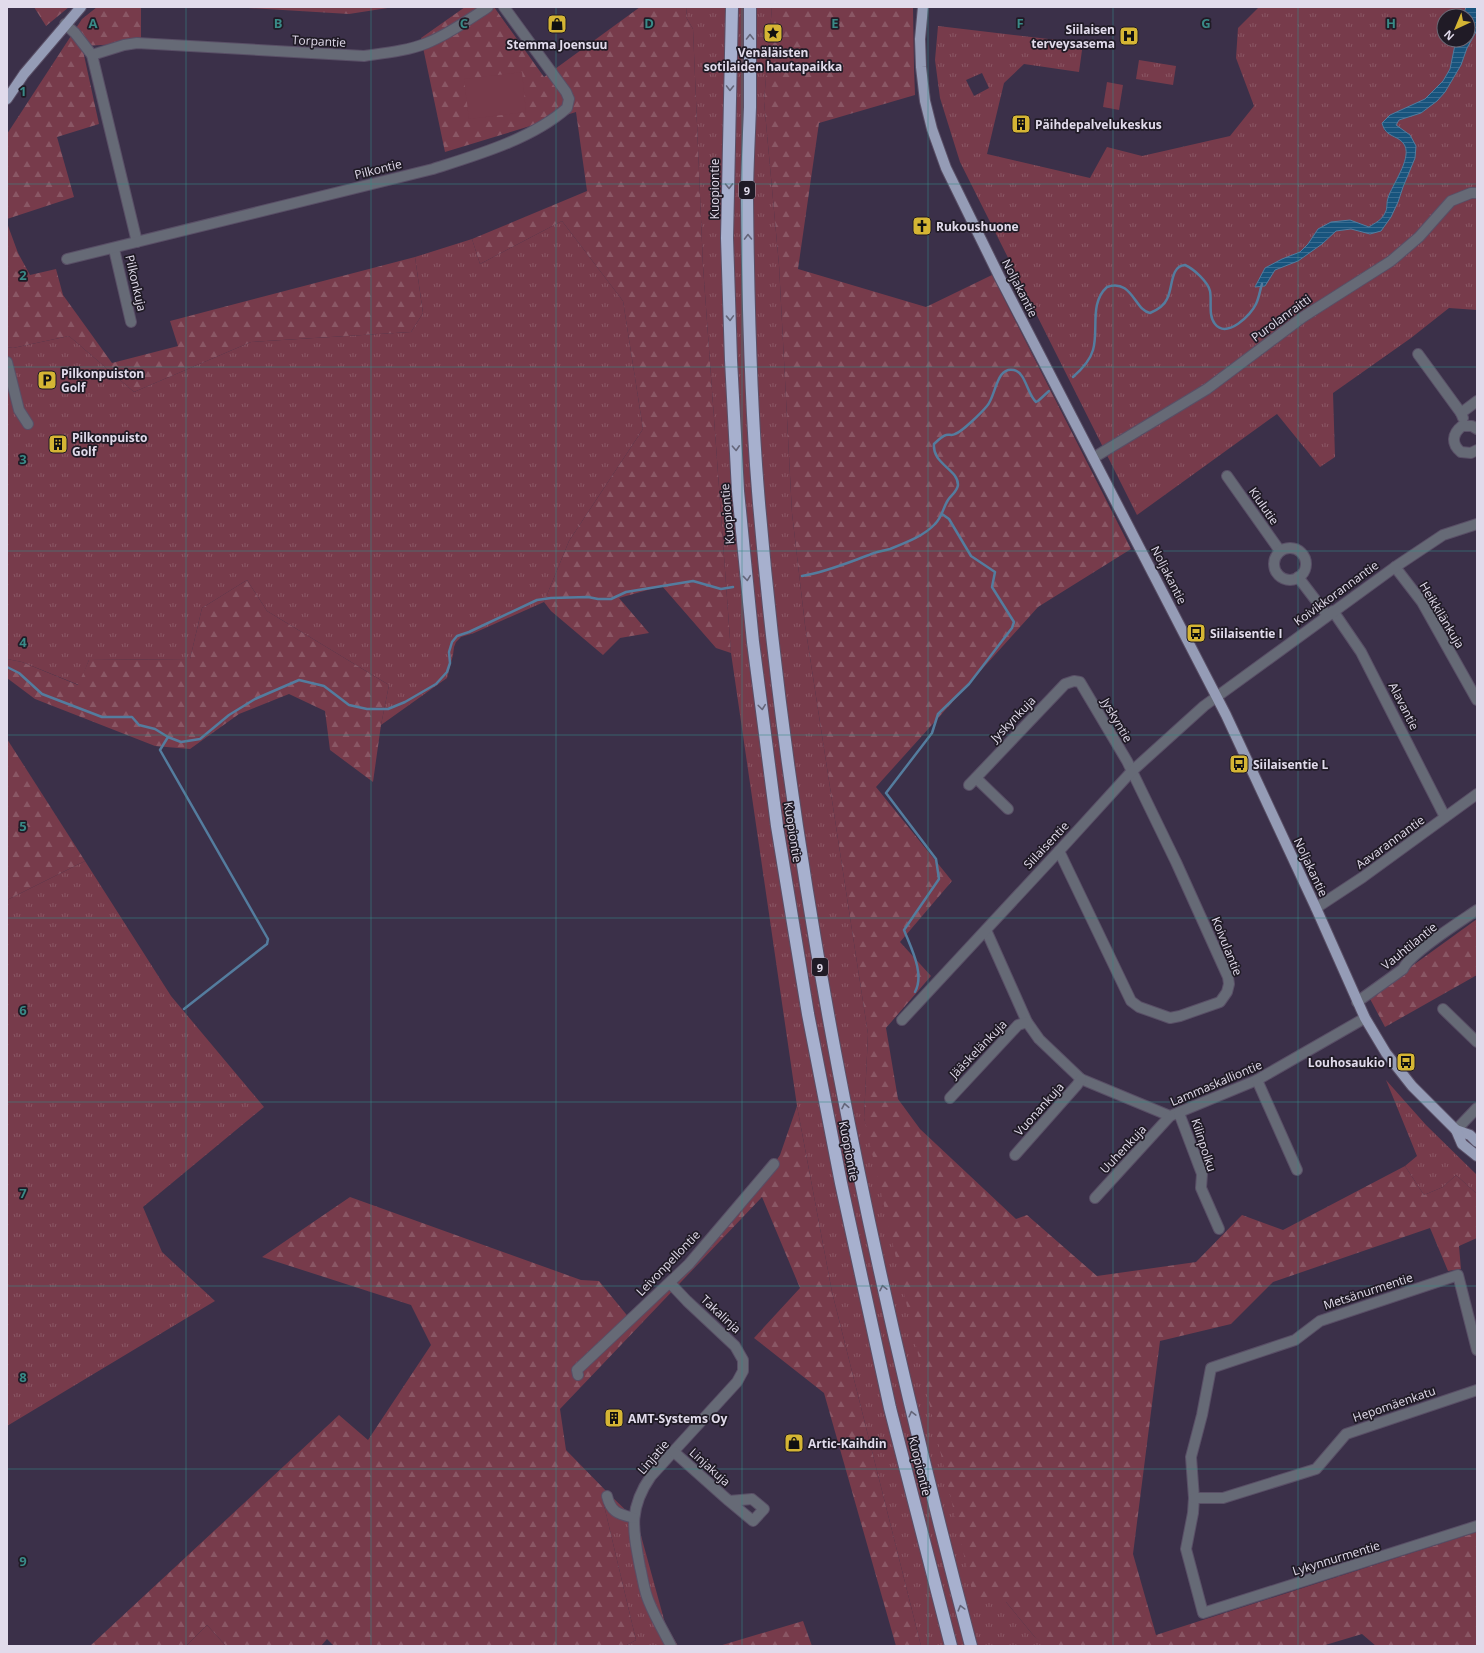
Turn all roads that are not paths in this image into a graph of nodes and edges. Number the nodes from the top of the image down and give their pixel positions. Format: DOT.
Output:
graph roads {
  1 [pos="81,7"];
  2 [pos="488,7"];
  3 [pos="504,7"];
  4 [pos="732,7"];
  5 [pos="750,7"];
  6 [pos="923,7"];
  7 [pos="65,24"];
  8 [pos="92,55"];
  9 [pos="7,99"];
  10 [pos="1477,193"];
  11 [pos="136,242"];
  12 [pos="114,249"];
  13 [pos="67,259"];
  14 [pos="131,322"];
  15 [pos="1418,354"];
  16 [pos="7,362"];
  17 [pos="1477,401"];
  18 [pos="1461,413"];
  19 [pos="28,424"];
  20 [pos="1467,425"];
  21 [pos="1477,429"];
  22 [pos="1477,451"];
  23 [pos="1093,458"];
  24 [pos="1227,476"];
  25 [pos="1477,524"];
  26 [pos="1280,551"];
  27 [pos="1395,567"];
  28 [pos="1298,577"];
  29 [pos="1330,613"];
  30 [pos="1080,682"];
  31 [pos="1216,697"];
  32 [pos="1477,700"];
  33 [pos="1131,772"];
  34 [pos="1477,794"];
  35 [pos="1008,809"];
  36 [pos="1445,817"];
  37 [pos="1059,851"];
  38 [pos="1316,908"];
  39 [pos="1477,910"];
  40 [pos="986,930"];
  41 [pos="1357,1002"];
  42 [pos="1443,1009"];
  43 [pos="1365,1018"];
  44 [pos="902,1020"];
  45 [pos="1027,1022"];
  46 [pos="1477,1042"];
  47 [pos="1081,1079"];
  48 [pos="1258,1080"];
  49 [pos="950,1098"];
  50 [pos="1477,1108"];
  51 [pos="1175,1114"];
  52 [pos="1456,1130"];
  53 [pos="1477,1142"];
  54 [pos="1015,1155"];
  55 [pos="1477,1156"];
  56 [pos="774,1164"];
  57 [pos="1297,1170"];
  58 [pos="1095,1198"];
  59 [pos="1219,1229"];
  60 [pos="670,1283"];
  61 [pos="1477,1350"];
  62 [pos="743,1371"];
  63 [pos="578,1375"];
  64 [pos="1477,1390"];
  65 [pos="674,1452"];
  66 [pos="607,1496"];
  67 [pos="1194,1498"];
  68 [pos="729,1501"];
  69 [pos="634,1518"];
  70 [pos="1477,1526"];
  71 [pos="1203,1613"];
  72 [pos="672,1646"];
  73 [pos="952,1646"];
  74 [pos="971,1646"];
  1 -- 7 [label="main road"];
  2 -- 8 [label="street, Torpantie"];
  3 -- 11 [label="street, Pilkontie"];
  4 -- 73 [label="highway, Kuopiontie / 9, one-way"];
  74 -- 5 [label="highway, Kuopiontie / 9, one-way"];
  6 -- 23 [label="main road, Noljakantie"];
  7 -- 8 [label="street"];
  7 -- 9 [label="main road"];
  8 -- 11 [label="street"];
  10 -- 23 [label="street, Purolanraitti"];
  11 -- 12 [label="street, Pilkontie"];
  12 -- 13 [label="street, Pilkontie"];
  12 -- 14 [label="street, Pilkonkuja"];
  15 -- 18 [label="street"];
  16 -- 19 [label="street"];
  17 -- 18 [label="street"];
  18 -- 20 [label="street"];
  20 -- 21 [label="street"];
  20 -- 22 [label="street"];
  23 -- 31 [label="main road, Noljakantie"];
  24 -- 26 [label="street, Kiulutie"];
  25 -- 27 [label="street, Koivikkorannantie"];
  26 -- 28 [label="street"];
  26 -- 28 [label="street"];
  27 -- 29 [label="street, Koivikkorannantie"];
  27 -- 32 [label="street, Heikkilänkuja"];
  28 -- 29 [label="street"];
  29 -- 31 [label="street, Koivikkorannantie"];
  29 -- 36 [label="street, Alavantie"];
  30 -- 33 [label="street, Jyskyntie"];
  30 -- 35 [label="street, Jyskynkuja"];
  31 -- 33 [label="street, Siilaisentie"];
  31 -- 38 [label="main road, Noljakantie"];
  33 -- 37 [label="street, Siilaisentie"];
  33 -- 37 [label="street, Koivulantie"];
  34 -- 36 [label="street, Aavarannantie"];
  36 -- 38 [label="street, Aavarannantie"];
  37 -- 40 [label="street, Siilaisentie"];
  38 -- 41 [label="main road, Noljakantie"];
  39 -- 41 [label="street, Vauhtilantie"];
  40 -- 44 [label="street, Siilaisentie"];
  40 -- 45 [label="street, Lammaskalliontie"];
  41 -- 43 [label="main road, Noljakantie"];
  42 -- 46 [label="street"];
  43 -- 48 [label="street, Lammaskalliontie"];
  43 -- 52 [label="main road, Noljakantie"];
  45 -- 47 [label="street, Lammaskalliontie"];
  45 -- 49 [label="street, Jääskelänkuja"];
  47 -- 51 [label="street, Lammaskalliontie"];
  47 -- 54 [label="street, Vuonankuja"];
  48 -- 51 [label="street, Lammaskalliontie"];
  48 -- 57 [label="street"];
  50 -- 52 [label="street"];
  51 -- 58 [label="street, Uuhenkuja"];
  51 -- 59 [label="street, Kilinpolku"];
  52 -- 53 [label="main road, Noljakantie"];
  52 -- 55 [label="main road, Noljakantie"];
  56 -- 60 [label="street, Leivonpellontie"];
  60 -- 62 [label="street, Takalinja"];
  60 -- 63 [label="street, Leivonpellontie"];
  61 -- 67 [label="street, Metsänurmentie"];
  62 -- 65 [label="street, Linjatie"];
  64 -- 67 [label="street, Hepomäenkatu"];
  65 -- 68 [label="street, Linjakuja"];
  65 -- 69 [label="street, Linjatie"];
  66 -- 69 [label="street"];
  67 -- 71 [label="street, Metsänurmentie"];
  69 -- 72 [label="street, Linjatie"];
  70 -- 71 [label="street, Lykynnurmentie"];
}
